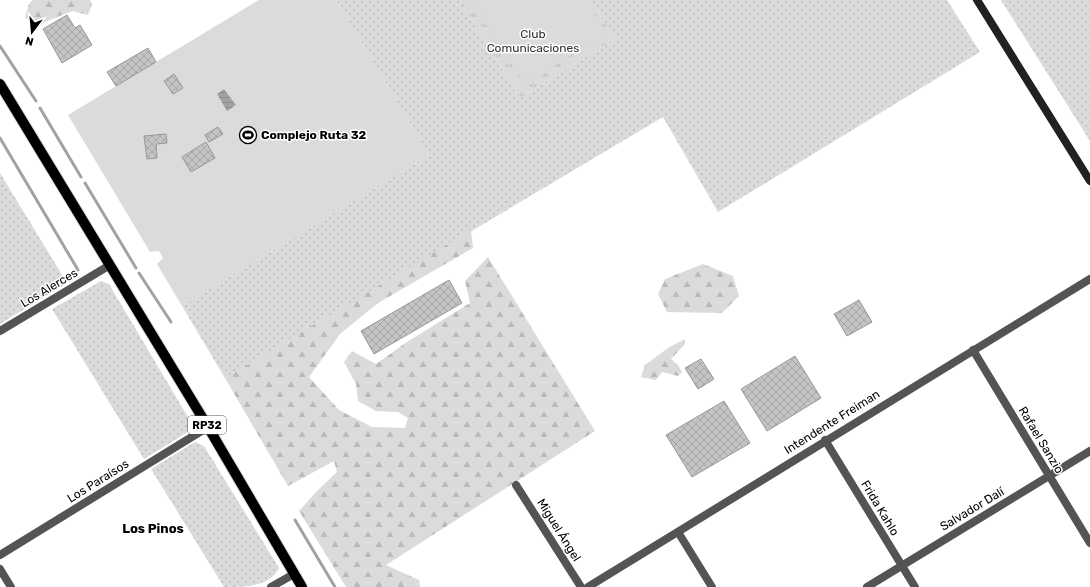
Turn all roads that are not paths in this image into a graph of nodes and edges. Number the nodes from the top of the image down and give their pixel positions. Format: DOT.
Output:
graph roads {
  1 [pos="977,0"];
  2 [pos="0,84"];
  3 [pos="1090,181"];
  4 [pos="110,265"];
  5 [pos="1090,279"];
  6 [pos="0,331"];
  7 [pos="973,350"];
  8 [pos="208,427"];
  9 [pos="826,440"];
  10 [pos="1090,451"];
  11 [pos="1049,476"];
  12 [pos="516,485"];
  13 [pos="678,532"];
  14 [pos="1090,543"];
  15 [pos="0,555"];
  16 [pos="901,566"];
  17 [pos="0,569"];
  18 [pos="294,574"];
  19 [pos="11,587"];
  20 [pos="271,587"];
  21 [pos="302,587"];
  22 [pos="581,587"];
  23 [pos="588,587"];
  24 [pos="712,587"];
  25 [pos="867,587"];
  26 [pos="915,587"];
  1 -- 3 [label="main road"];
  2 -- 4 [label="main road, RP32"];
  4 -- 6 [label="street, Los Alerces"];
  4 -- 8 [label="main road, RP32"];
  5 -- 7 [label="street, Intendente Freiman"];
  7 -- 9 [label="street, Intendente Freiman"];
  7 -- 11 [label="street, Rafael Sanzio"];
  8 -- 15 [label="street, Los Paraísos"];
  8 -- 18 [label="main road, RP32"];
  9 -- 13 [label="street, Intendente Freiman"];
  9 -- 16 [label="street, Frida Kahlo"];
  10 -- 11 [label="street, Salvador Dalí"];
  11 -- 14 [label="street, Rafael Sanzio"];
  11 -- 16 [label="street, Salvador Dalí"];
  12 -- 22 [label="street, Miguel Ángel"];
  13 -- 23 [label="street, Intendente Freiman"];
  13 -- 24 [label="street"];
  16 -- 25 [label="street, Salvador Dalí"];
  16 -- 26 [label="street, Frida Kahlo"];
  17 -- 19 [label="street"];
  18 -- 20 [label="street"];
  18 -- 21 [label="main road, RP32"];
}
